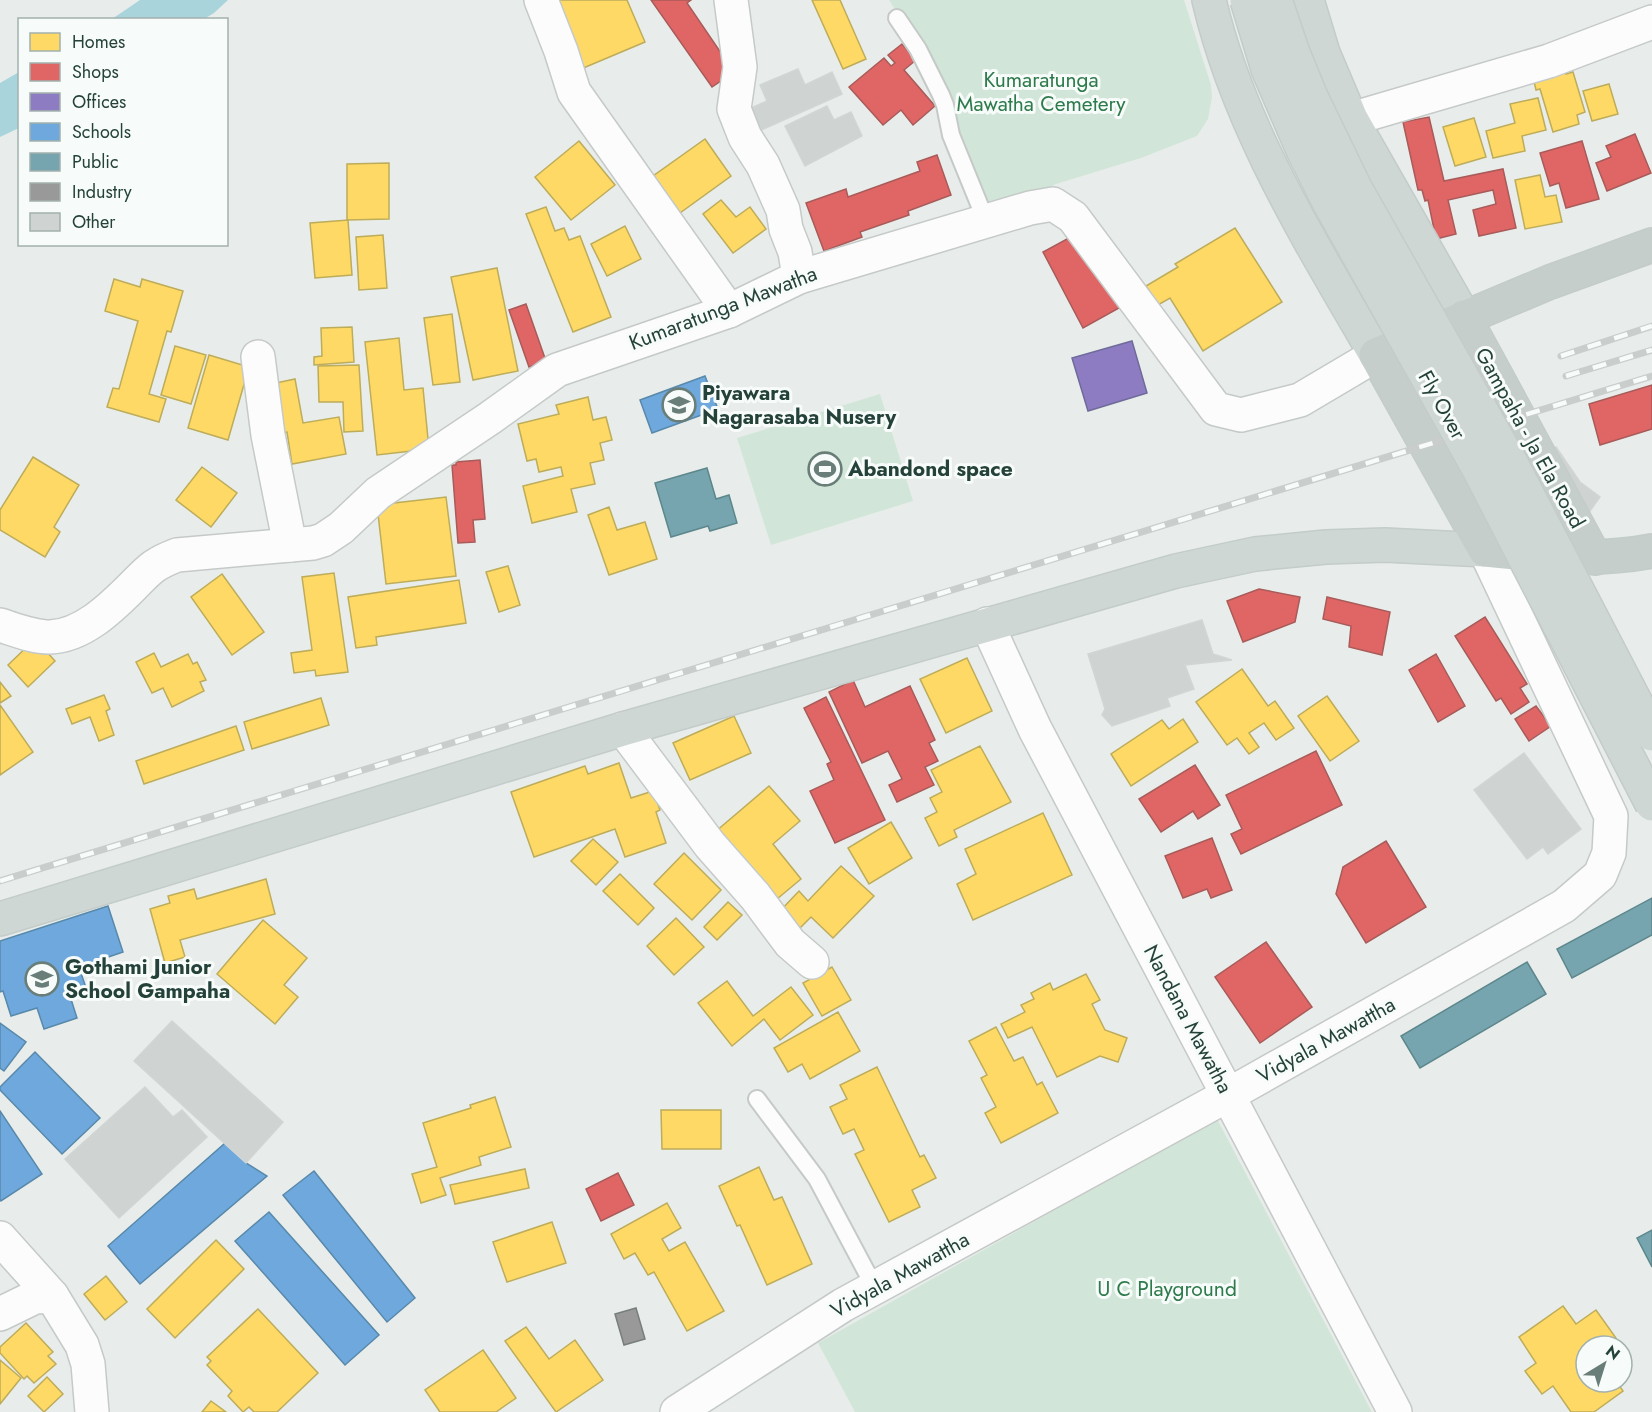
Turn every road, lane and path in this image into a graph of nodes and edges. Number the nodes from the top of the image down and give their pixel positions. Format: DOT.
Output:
graph roads {
  1 [pos="541,0"];
  2 [pos="730,0"];
  3 [pos="1209,0"];
  4 [pos="1247,0"];
  5 [pos="1275,0"];
  6 [pos="1307,0"];
  7 [pos="897,18"];
  8 [pos="1652,22"];
  9 [pos="1351,119"];
  10 [pos="986,221"];
  11 [pos="1652,245"];
  12 [pos="799,277"];
  13 [pos="729,310"];
  14 [pos="1464,317"];
  15 [pos="1376,355"];
  16 [pos="258,357"];
  17 [pos="290,545"];
  18 [pos="1485,550"];
  19 [pos="1652,551"];
  20 [pos="1595,558"];
  21 [pos="987,624"];
  22 [pos="0,625"];
  23 [pos="623,729"];
  24 [pos="1652,734"];
  25 [pos="1652,804"];
  26 [pos="0,919"];
  27 [pos="812,962"];
  28 [pos="1228,1095"];
  29 [pos="757,1099"];
  30 [pos="0,1238"];
  31 [pos="875,1288"];
  32 [pos="52,1296"];
  33 [pos="0,1314"];
  34 [pos="92,1412"];
  35 [pos="677,1412"];
  36 [pos="1395,1412"];
  1 -- 13 [label="street"];
  2 -- 12 [label="street"];
  3 -- 15 [label="main road"];
  4 -- 25 [label="main road, Fly Over, bridge"];
  5 -- 24 [label="main road, Fly Over, bridge"];
  6 -- 9 [label="main road"];
  7 -- 10 [label="lane"];
  8 -- 9 [label="street"];
  9 -- 14 [label="main road"];
  10 -- 12 [label="street, Kumaratunga Mawatha"];
  10 -- 15 [label="street, Kumaratunga Mawatha"];
  11 -- 14 [label="highway"];
  12 -- 13 [label="street, Kumaratunga Mawatha"];
  13 -- 17 [label="street, Kumaratunga Mawatha"];
  14 -- 15 [label="highway"];
  14 -- 20 [label="highway, Gampaha - Ja Ela Road"];
  15 -- 18 [label="highway"];
  16 -- 17 [label="street"];
  17 -- 22 [label="street, Kumaratunga Mawatha"];
  18 -- 20 [label="highway"];
  18 -- 21 [label="main road"];
  18 -- 28 [label="street, Vidyala Mawattha"];
  19 -- 20 [label="highway"];
  21 -- 23 [label="main road"];
  21 -- 28 [label="street, Nandana Mawatha"];
  23 -- 26 [label="main road"];
  23 -- 27 [label="street"];
  28 -- 31 [label="street, Vidyala Mawattha"];
  28 -- 36 [label="street, Nandana Mawatha"];
  29 -- 31 [label="lane"];
  30 -- 32 [label="street"];
  31 -- 35 [label="street, Vidyala Mawattha"];
  32 -- 33 [label="street"];
  32 -- 34 [label="street"];
}
